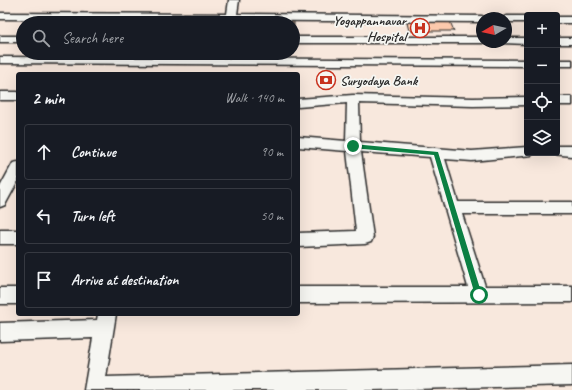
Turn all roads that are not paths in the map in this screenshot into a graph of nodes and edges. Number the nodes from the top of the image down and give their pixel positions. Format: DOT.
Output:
graph roads {
  1 [pos="234,0"];
  2 [pos="0,16"];
  3 [pos="232,16"];
  4 [pos="300,17"];
  5 [pos="476,19"];
  6 [pos="512,19"];
  7 [pos="524,19"];
  8 [pos="560,20"];
  9 [pos="572,20"];
  10 [pos="0,39"];
  11 [pos="16,39"];
  12 [pos="300,40"];
  13 [pos="476,40"];
  14 [pos="512,40"];
  15 [pos="524,41"];
  16 [pos="560,41"];
  17 [pos="572,41"];
  18 [pos="0,60"];
  19 [pos="279,62"];
  20 [pos="524,62"];
  21 [pos="560,63"];
  22 [pos="572,63"];
  23 [pos="278,72"];
  24 [pos="0,96"];
  25 [pos="16,96"];
  26 [pos="353,99"];
  27 [pos="560,101"];
  28 [pos="572,101"];
  29 [pos="524,102"];
  30 [pos="300,103"];
  31 [pos="300,142"];
  32 [pos="353,146"];
  33 [pos="560,150"];
  34 [pos="524,152"];
  35 [pos="572,152"];
  36 [pos="436,153"];
  37 [pos="16,171"];
  38 [pos="0,201"];
  39 [pos="453,208"];
  40 [pos="572,208"];
  41 [pos="0,237"];
  42 [pos="16,237"];
  43 [pos="300,240"];
  44 [pos="572,294"];
  45 [pos="300,295"];
  46 [pos="479,295"];
  47 [pos="0,296"];
  48 [pos="16,296"];
  49 [pos="105,321"];
  50 [pos="0,332"];
  51 [pos="572,375"];
  52 [pos="94,388"];
  1 -- 3 [label="street"];
  2 -- 3 [label="street"];
  4 -- 5 [label="street"];
  6 -- 7 [label="street"];
  8 -- 9 [label="street"];
  10 -- 11 [label="street"];
  12 -- 13 [label="street"];
  14 -- 15 [label="street"];
  16 -- 17 [label="street"];
  18 -- 19 [label="street"];
  19 -- 20 [label="street"];
  19 -- 23 [label="street"];
  21 -- 22 [label="street"];
  24 -- 25 [label="street"];
  26 -- 29 [label="street"];
  26 -- 30 [label="street"];
  26 -- 32 [label="street"];
  27 -- 28 [label="street"];
  31 -- 32 [label="street"];
  32 -- 36 [label="street"];
  32 -- 43 [label="street"];
  33 -- 35 [label="street"];
  34 -- 36 [label="street"];
  36 -- 39 [label="street"];
  37 -- 38 [label="street"];
  39 -- 40 [label="street"];
  39 -- 46 [label="street"];
  41 -- 42 [label="street"];
  44 -- 46 [label="street"];
  45 -- 46 [label="street"];
  47 -- 48 [label="street"];
  49 -- 50 [label="street"];
  49 -- 52 [label="street"];
  51 -- 52 [label="street"];
}
